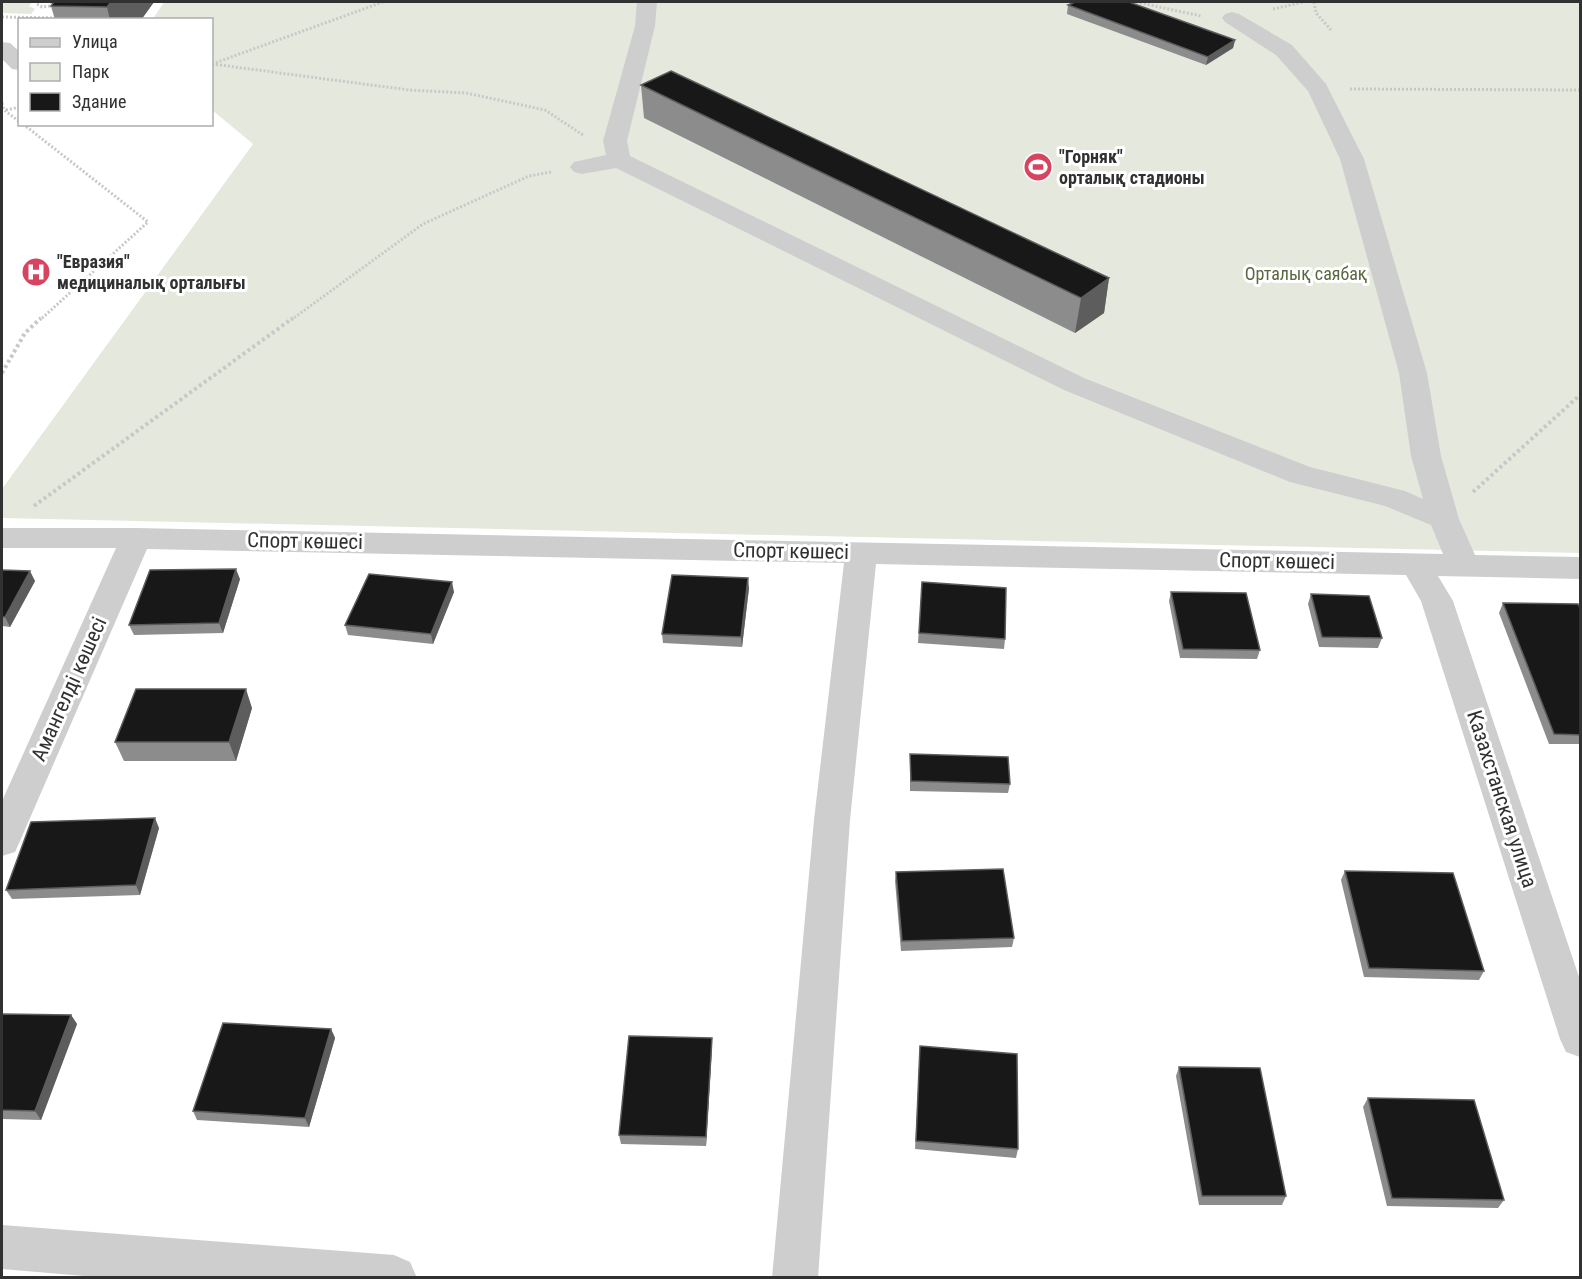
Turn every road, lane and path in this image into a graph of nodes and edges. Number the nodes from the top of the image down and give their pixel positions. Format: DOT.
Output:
graph roads {
  1 [pos="41,2"];
  2 [pos="53,2"];
  3 [pos="383,2"];
  4 [pos="647,2"];
  5 [pos="1314,2"];
  6 [pos="42,7"];
  7 [pos="2,17"];
  8 [pos="34,18"];
  9 [pos="56,18"];
  10 [pos="1232,18"];
  11 [pos="1330,30"];
  12 [pos="2,48"];
  13 [pos="213,64"];
  14 [pos="213,64"];
  15 [pos="17,74"];
  16 [pos="1318,89"];
  17 [pos="1581,90"];
  18 [pos="2,103"];
  19 [pos="18,107"];
  20 [pos="4,110"];
  21 [pos="18,121"];
  22 [pos="25,126"];
  23 [pos="619,160"];
  24 [pos="582,166"];
  25 [pos="2,373"];
  26 [pos="1581,395"];
  27 [pos="30,508"];
  28 [pos="1444,519"];
  29 [pos="2,538"];
  30 [pos="136,538"];
  31 [pos="861,552"];
  32 [pos="1414,564"];
  33 [pos="1463,565"];
  34 [pos="1581,568"];
  35 [pos="2,841"];
  36 [pos="1581,1039"];
  37 [pos="2,1247"];
  38 [pos="394,1278"];
  39 [pos="795,1278"];
  1 -- 6 [label="path"];
  2 -- 6 [label="path"];
  3 -- 13 [label="path"];
  4 -- 23 [label="street"];
  5 -- 11 [label="path"];
  6 -- 8 [label="path"];
  7 -- 8 [label="path"];
  8 -- 9 [label="path"];
  10 -- 16 [label="street"];
  12 -- 15 [label="street"];
  14 -- 23 [label="path"];
  16 -- 17 [label="path"];
  16 -- 28 [label="street"];
  18 -- 20 [label="path"];
  19 -- 20 [label="path"];
  20 -- 21 [label="path"];
  22 -- 25 [label="path"];
  23 -- 24 [label="street"];
  23 -- 28 [label="street"];
  24 -- 27 [label="path"];
  26 -- 28 [label="path"];
  28 -- 33 [label="street"];
  29 -- 30 [label="street, Спорт көшесі"];
  30 -- 31 [label="street, Спорт көшесі"];
  30 -- 35 [label="street, Амангелді көшесі"];
  31 -- 32 [label="street, Спорт көшесі"];
  31 -- 39 [label="street"];
  32 -- 33 [label="street, Спорт көшесі"];
  32 -- 36 [label="street, Казахстанская улица"];
  33 -- 34 [label="street, Спорт көшесі"];
  37 -- 38 [label="street"];
}
